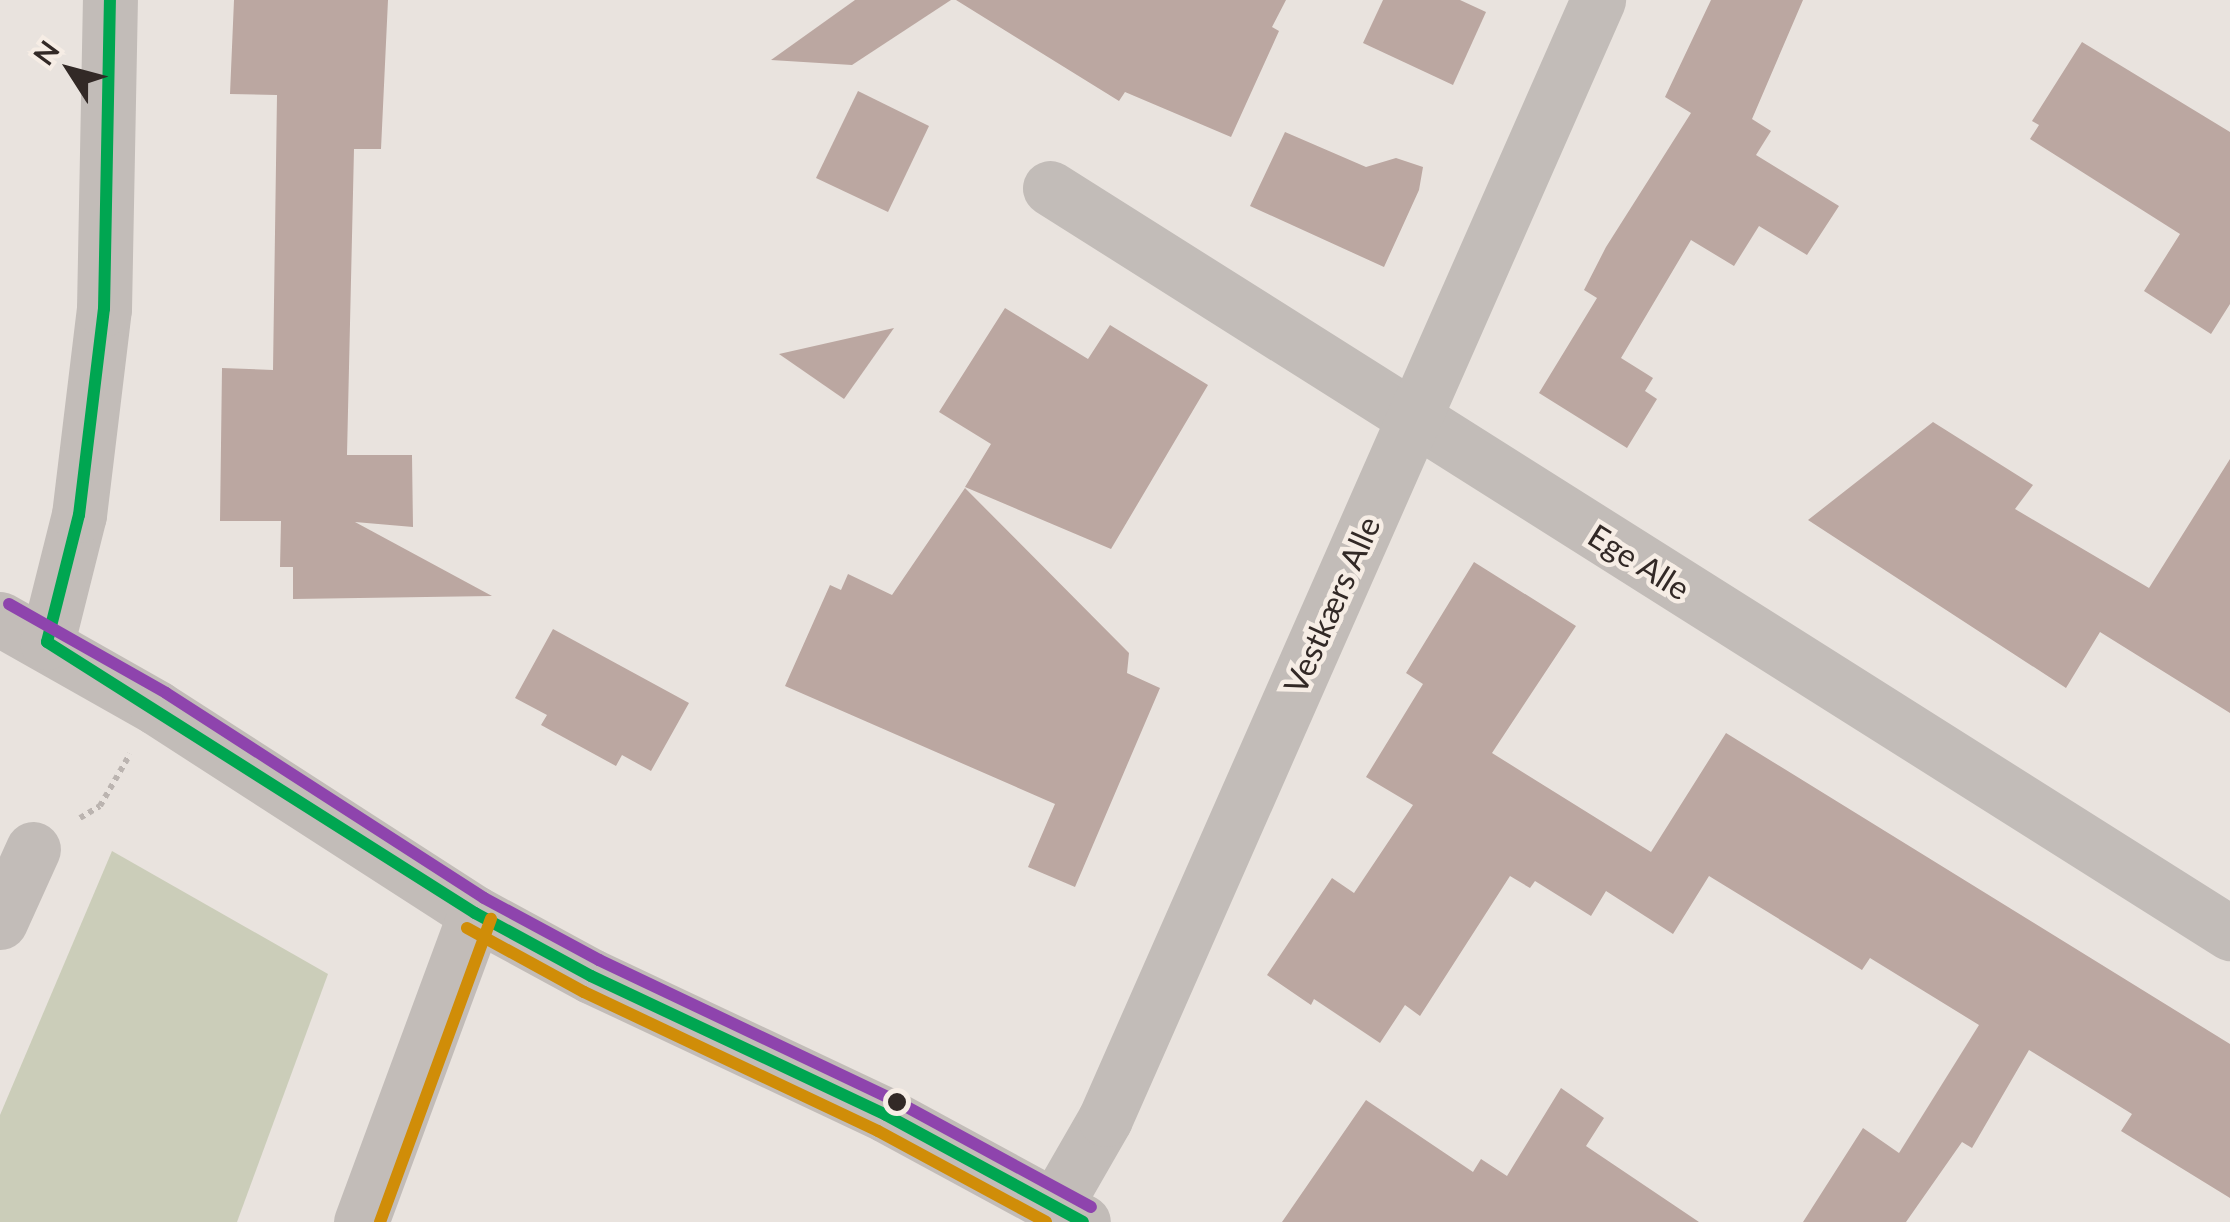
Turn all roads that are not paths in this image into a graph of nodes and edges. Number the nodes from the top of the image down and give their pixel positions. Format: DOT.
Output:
graph roads {
  1 [pos="110,0"];
  2 [pos="1598,0"];
  3 [pos="1050,188"];
  4 [pos="1413,420"];
  5 [pos="24,631"];
  6 [pos="33,848"];
  7 [pos="475,914"];
  8 [pos="0,922"];
  9 [pos="2230,933"];
  10 [pos="1069,1214"];
  11 [pos="360,1222"];
  1 -- 5 [label="street"];
  2 -- 4 [label="street, Vestkærs Alle"];
  3 -- 4 [label="street, Ege Alle"];
  4 -- 9 [label="street, Ege Alle"];
  4 -- 10 [label="street, Vestkærs Alle"];
  5 -- 7 [label="street"];
  6 -- 8 [label="street"];
  7 -- 10 [label="street"];
  7 -- 11 [label="street"];
}
